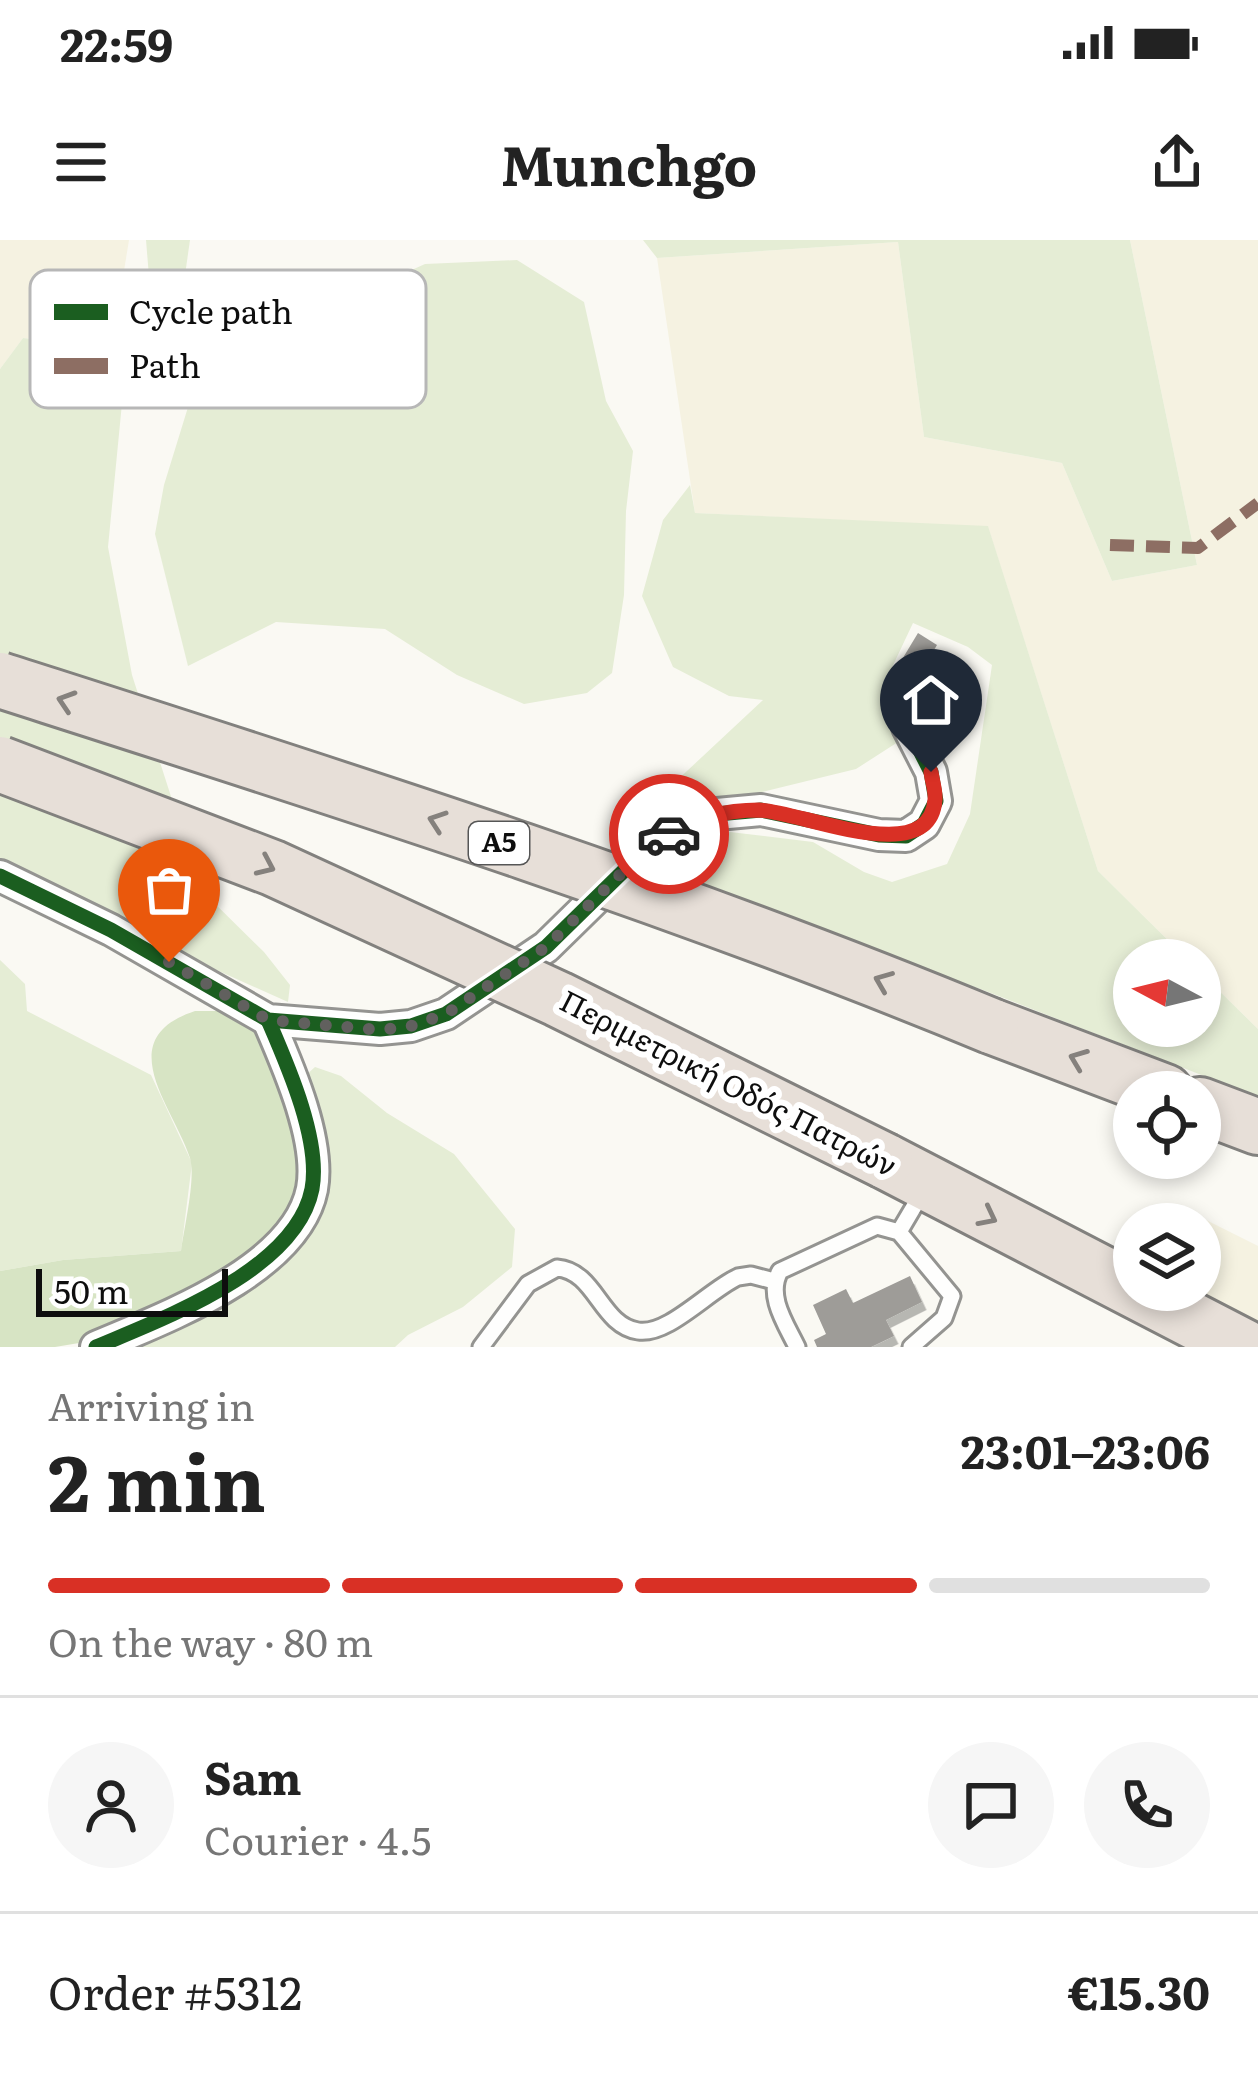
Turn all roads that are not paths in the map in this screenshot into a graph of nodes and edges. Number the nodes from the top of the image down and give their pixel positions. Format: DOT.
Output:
graph roads {
  1 [pos="0,680"];
  2 [pos="908,727"];
  3 [pos="0,764"];
  4 [pos="0,876"];
  5 [pos="268,1020"];
  6 [pos="1113,1072"];
  7 [pos="1221,1113"];
  8 [pos="1258,1127"];
  9 [pos="906,1174"];
  10 [pos="898,1232"];
  11 [pos="774,1281"];
  12 [pos="96,1347"];
  13 [pos="481,1347"];
  14 [pos="797,1347"];
  15 [pos="911,1347"];
  16 [pos="1244,1347"];
  6 -- 1 [label="highway, Α5, one-way, bridge"];
  2 -- 5 [label="street"];
  3 -- 9 [label="highway, Περιμετρική Οδός Πατρών, one-way, bridge"];
  4 -- 5 [label="street"];
  5 -- 12 [label="street"];
  7 -- 8 [label="highway"];
  9 -- 10 [label="lane"];
  9 -- 16 [label="highway, Περιμετρική Οδός Πατρών, one-way"];
  10 -- 11 [label="lane"];
  10 -- 15 [label="lane"];
  11 -- 13 [label="lane"];
  11 -- 14 [label="lane"];
}
